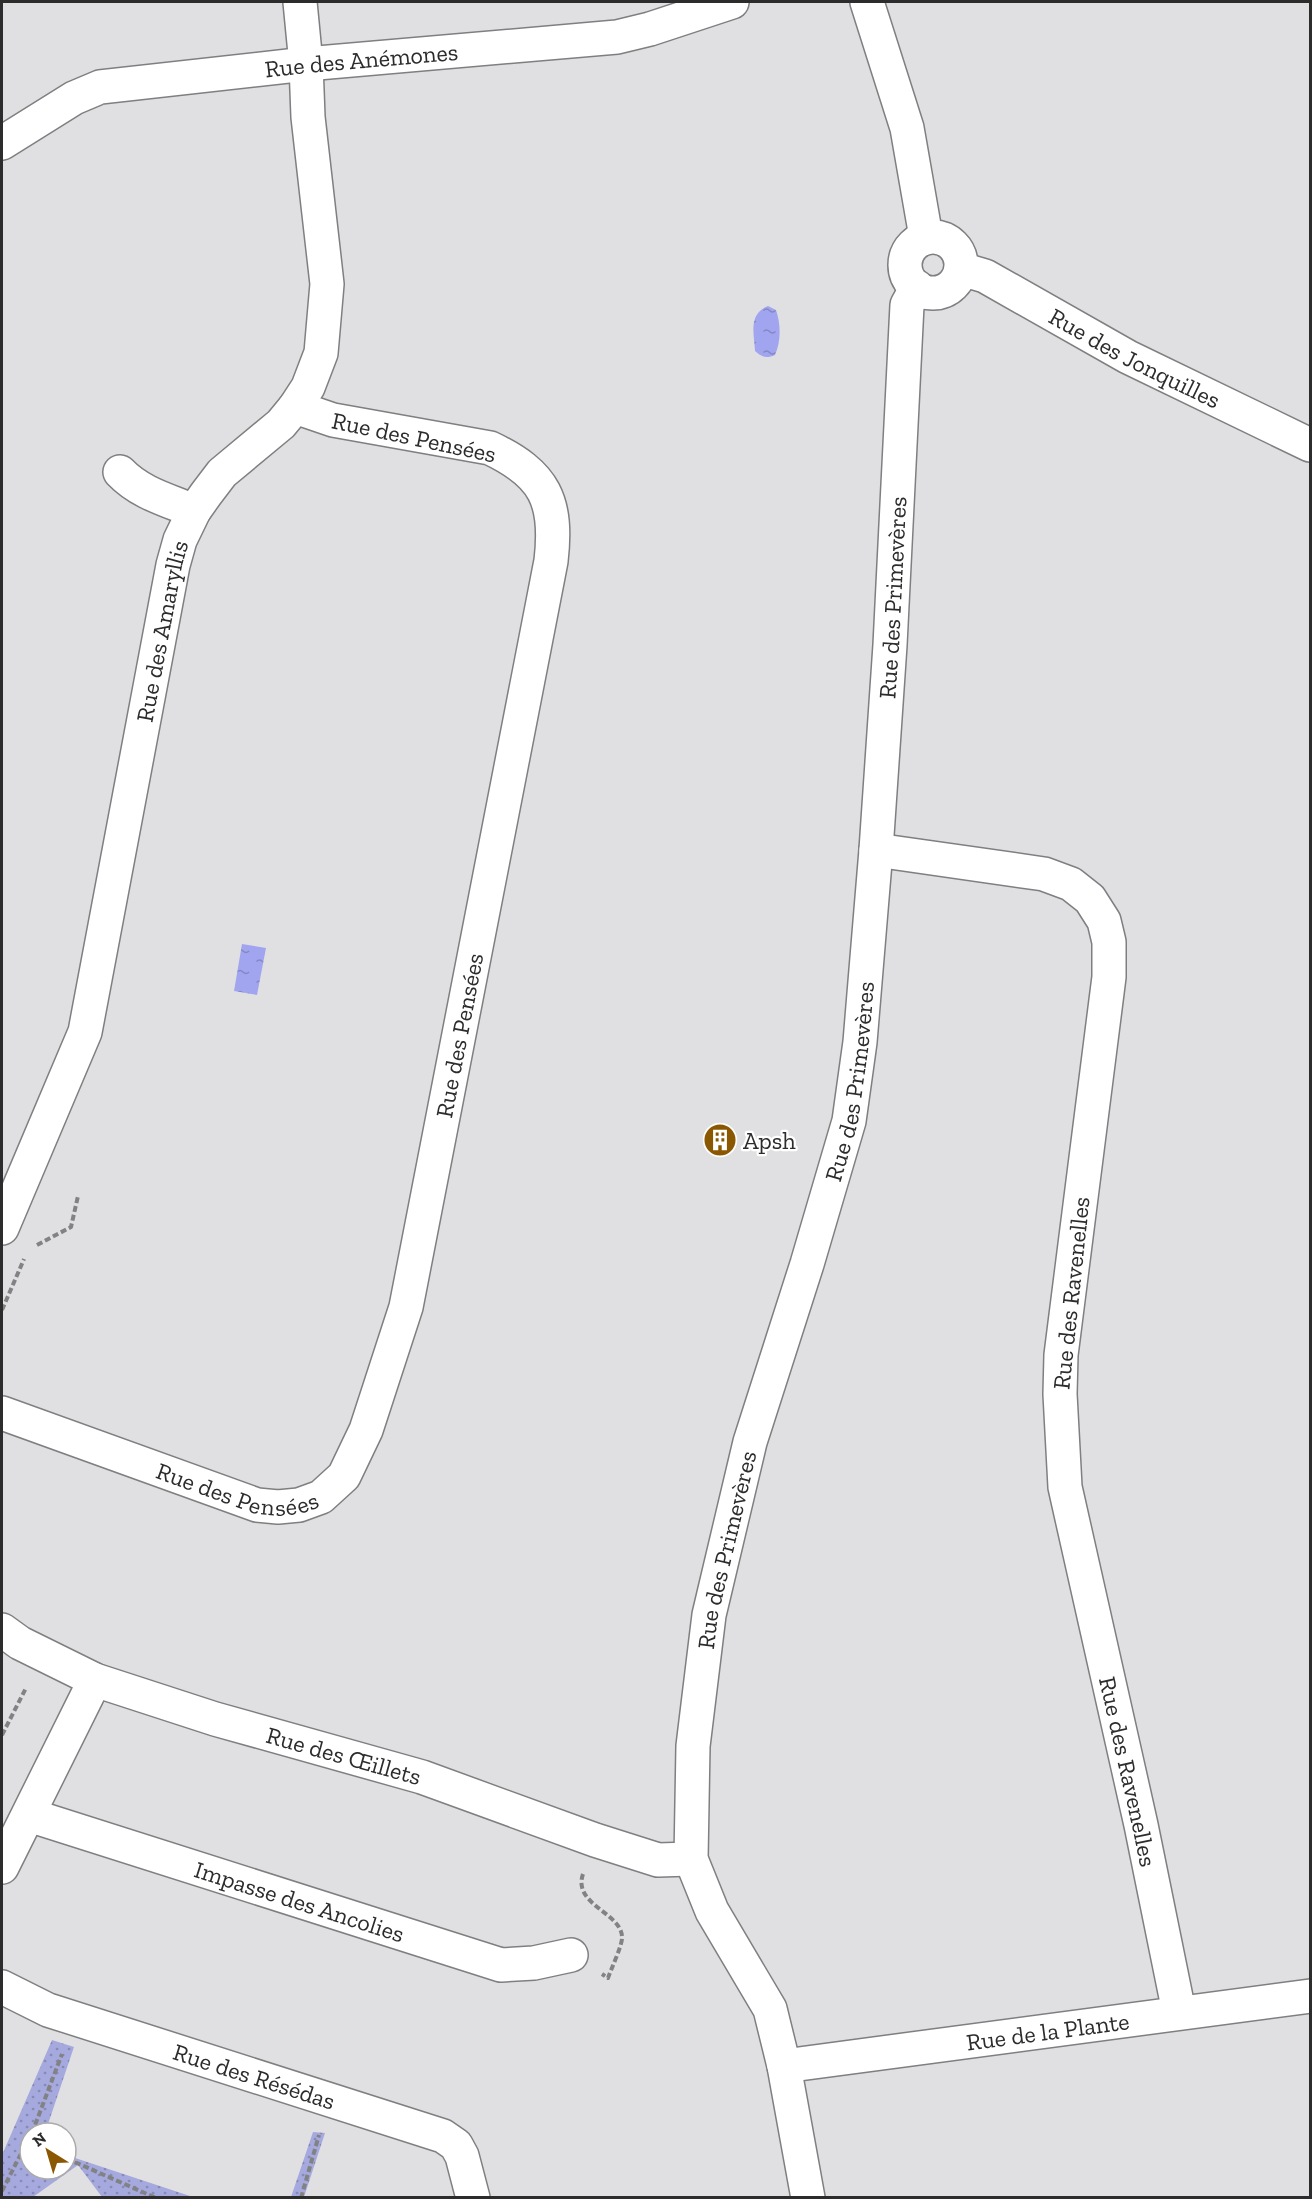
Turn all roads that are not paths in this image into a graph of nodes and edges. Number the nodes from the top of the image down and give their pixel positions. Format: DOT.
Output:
graph roads {
  1 [pos="300,2"];
  2 [pos="732,2"];
  3 [pos="867,2"];
  4 [pos="306,64"];
  5 [pos="2,142"];
  6 [pos="926,237"];
  7 [pos="961,269"];
  8 [pos="917,287"];
  9 [pos="295,407"];
  10 [pos="1311,445"];
  11 [pos="120,472"];
  12 [pos="194,511"];
  13 [pos="876,850"];
  14 [pos="2,1228"];
  15 [pos="2,1413"];
  16 [pos="2,1630"];
  17 [pos="95,1680"];
  18 [pos="29,1815"];
  19 [pos="691,1859"];
  20 [pos="2,1868"];
  21 [pos="571,1955"];
  22 [pos="2,1987"];
  23 [pos="1311,1996"];
  24 [pos="1179,2012"];
  25 [pos="784,2066"];
  26 [pos="473,2198"];
  27 [pos="808,2198"];
  1 -- 4 [label="street, Rue des Amaryllis"];
  2 -- 4 [label="street, Rue des Anémones"];
  3 -- 6 [label="street"];
  4 -- 5 [label="street, Rue des Anémones"];
  4 -- 9 [label="street, Rue des Amaryllis"];
  6 -- 7 [label="street"];
  6 -- 8 [label="street"];
  7 -- 8 [label="street"];
  7 -- 10 [label="street, Rue des Jonquilles"];
  8 -- 13 [label="street, Rue des Primevères"];
  9 -- 12 [label="street, Rue des Amaryllis"];
  9 -- 15 [label="street, Rue des Pensées"];
  11 -- 12 [label="street"];
  12 -- 14 [label="street, Rue des Amaryllis"];
  13 -- 19 [label="street, Rue des Primevères"];
  13 -- 24 [label="street, Rue des Ravenelles"];
  16 -- 17 [label="street, Rue des Œillets"];
  17 -- 18 [label="street"];
  17 -- 19 [label="street, Rue des Œillets"];
  18 -- 20 [label="street"];
  18 -- 21 [label="street, Impasse des Ancolies"];
  19 -- 25 [label="street"];
  22 -- 26 [label="street, Rue des Résédas"];
  23 -- 24 [label="street, Rue de la Plante"];
  24 -- 25 [label="street, Rue de la Plante"];
  25 -- 27 [label="street"];
}
